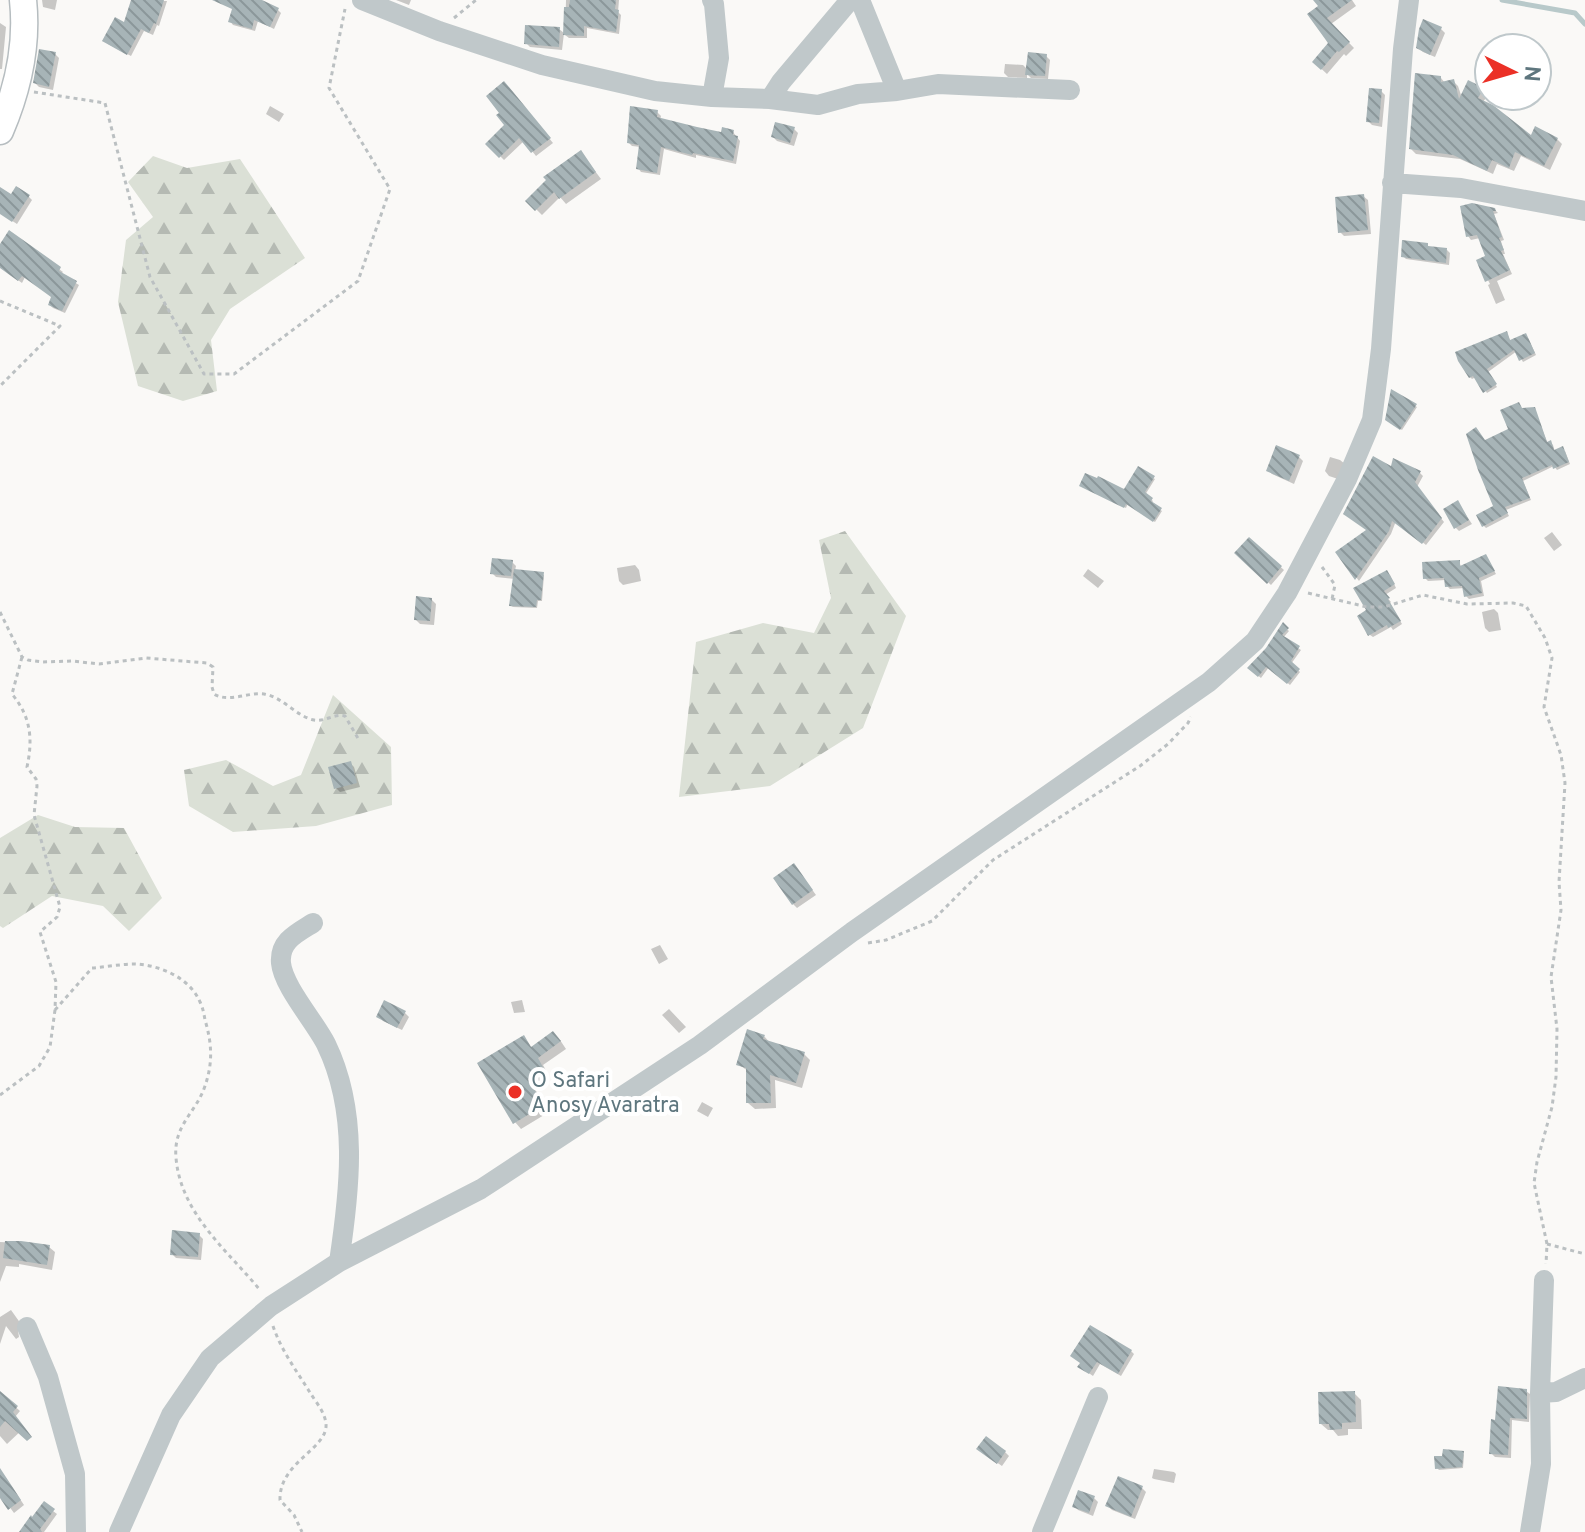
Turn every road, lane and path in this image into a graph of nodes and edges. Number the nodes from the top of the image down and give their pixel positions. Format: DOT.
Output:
graph roads {
  1 [pos="23,0"];
  2 [pos="342,0"];
  3 [pos="362,0"];
  4 [pos="476,0"];
  5 [pos="712,0"];
  6 [pos="850,0"];
  7 [pos="860,0"];
  8 [pos="1409,0"];
  9 [pos="439,31"];
  10 [pos="15,89"];
  11 [pos="1070,90"];
  12 [pos="897,91"];
  13 [pos="712,97"];
  14 [pos="770,99"];
  15 [pos="0,131"];
  16 [pos="1392,183"];
  17 [pos="1585,211"];
  18 [pos="0,301"];
  19 [pos="0,386"];
  20 [pos="1310,551"];
  21 [pos="1287,593"];
  22 [pos="1332,599"];
  23 [pos="0,612"];
  24 [pos="22,657"];
  25 [pos="1209,682"];
  26 [pos="359,740"];
  27 [pos="313,923"];
  28 [pos="852,932"];
  29 [pos="55,1010"];
  30 [pos="0,1095"];
  31 [pos="1547,1244"];
  32 [pos="1585,1254"];
  33 [pos="339,1262"];
  34 [pos="1544,1280"];
  35 [pos="271,1306"];
  36 [pos="27,1327"];
  37 [pos="1585,1378"];
  38 [pos="1540,1393"];
  39 [pos="1098,1397"];
  40 [pos="76,1532"];
  41 [pos="119,1532"];
  42 [pos="302,1532"];
  43 [pos="1042,1532"];
  44 [pos="1530,1532"];
  1 -- 10 [label="main road"];
  2 -- 10 [label="path"];
  3 -- 9 [label="street"];
  4 -- 9 [label="path"];
  5 -- 13 [label="street"];
  6 -- 14 [label="street"];
  7 -- 12 [label="street"];
  8 -- 16 [label="street"];
  9 -- 13 [label="street"];
  10 -- 15 [label="main road"];
  11 -- 12 [label="street"];
  12 -- 14 [label="street"];
  13 -- 14 [label="street"];
  16 -- 17 [label="street"];
  16 -- 20 [label="street"];
  18 -- 19 [label="path"];
  20 -- 21 [label="street"];
  20 -- 22 [label="path"];
  21 -- 22 [label="path"];
  21 -- 25 [label="street"];
  22 -- 31 [label="path"];
  23 -- 24 [label="path"];
  24 -- 26 [label="path"];
  24 -- 29 [label="path"];
  25 -- 28 [label="street"];
  25 -- 28 [label="path"];
  27 -- 33 [label="street"];
  28 -- 33 [label="street"];
  29 -- 30 [label="path"];
  29 -- 35 [label="path"];
  31 -- 32 [label="path"];
  31 -- 34 [label="path"];
  33 -- 35 [label="street"];
  34 -- 38 [label="street"];
  35 -- 41 [label="street"];
  35 -- 42 [label="path"];
  36 -- 40 [label="street"];
  37 -- 38 [label="street"];
  38 -- 44 [label="street"];
  39 -- 43 [label="street"];
}
